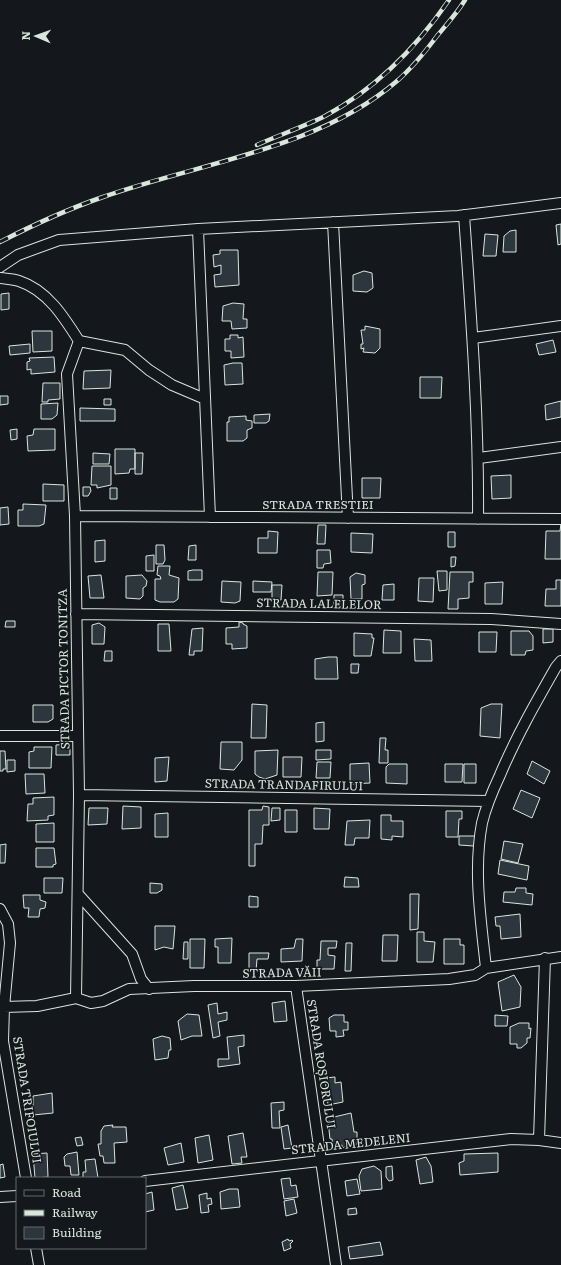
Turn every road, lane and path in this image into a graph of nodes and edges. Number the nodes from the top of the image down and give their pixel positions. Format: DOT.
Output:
graph roads {
  1 [pos="561,203"];
  2 [pos="464,215"];
  3 [pos="333,222"];
  4 [pos="198,229"];
  5 [pos="0,267"];
  6 [pos="0,278"];
  7 [pos="561,326"];
  8 [pos="473,338"];
  9 [pos="79,341"];
  10 [pos="205,399"];
  11 [pos="561,447"];
  12 [pos="479,458"];
  13 [pos="74,516"];
  14 [pos="210,517"];
  15 [pos="348,518"];
  16 [pos="478,519"];
  17 [pos="561,519"];
  18 [pos="76,614"];
  19 [pos="561,624"];
  20 [pos="561,660"];
  21 [pos="0,736"];
  22 [pos="78,736"];
  23 [pos="79,795"];
  24 [pos="488,801"];
  25 [pos="78,894"];
  26 [pos="0,910"];
  27 [pos="561,956"];
  28 [pos="545,958"];
  29 [pos="486,968"];
  30 [pos="296,986"];
  31 [pos="150,989"];
  32 [pos="76,998"];
  33 [pos="4,1007"];
  34 [pos="539,1140"];
  35 [pos="561,1143"];
  36 [pos="322,1160"];
  37 [pos="26,1177"];
  38 [pos="146,1181"];
  39 [pos="16,1196"];
  40 [pos="0,1198"];
  41 [pos="36,1249"];
  42 [pos="39,1265"];
  43 [pos="336,1265"];
  1 -- 2 [label="street"];
  2 -- 3 [label="street"];
  2 -- 8 [label="street"];
  3 -- 4 [label="street"];
  3 -- 15 [label="street"];
  4 -- 5 [label="street"];
  4 -- 10 [label="street"];
  6 -- 9 [label="street"];
  7 -- 8 [label="street"];
  8 -- 12 [label="street"];
  9 -- 10 [label="street"];
  9 -- 13 [label="street, STRADA PICTOR TONITZA"];
  10 -- 14 [label="street"];
  11 -- 12 [label="street"];
  12 -- 16 [label="street"];
  13 -- 14 [label="street, STRADA TRESTIEI"];
  13 -- 18 [label="street, STRADA PICTOR TONITZA"];
  14 -- 15 [label="street, STRADA TRESTIEI"];
  15 -- 16 [label="street, STRADA TRESTIEI"];
  16 -- 17 [label="street, STRADA TRESTIEI"];
  18 -- 19 [label="street, STRADA LALELELOR"];
  18 -- 22 [label="street, STRADA PICTOR TONITZA"];
  20 -- 24 [label="street"];
  21 -- 22 [label="street"];
  22 -- 23 [label="street, STRADA PICTOR TONITZA"];
  23 -- 24 [label="street, STRADA TRANDAFIRULUI"];
  23 -- 25 [label="street, STRADA PICTOR TONITZA"];
  24 -- 29 [label="street"];
  25 -- 31 [label="street"];
  25 -- 32 [label="street, STRADA PICTOR TONITZA"];
  26 -- 33 [label="street, STRADA TRIFOIULUI"];
  27 -- 28 [label="street, STRADA VĂII"];
  28 -- 29 [label="street, STRADA VĂII"];
  28 -- 34 [label="street"];
  29 -- 30 [label="street, STRADA VĂII"];
  30 -- 31 [label="street, STRADA VĂII"];
  30 -- 36 [label="street, STRADA ROȘIORULUI"];
  31 -- 32 [label="street, STRADA VĂII"];
  32 -- 33 [label="street, STRADA VĂII"];
  33 -- 37 [label="street, STRADA TRIFOIULUI"];
  34 -- 35 [label="street, STRADA MEDELENI"];
  34 -- 36 [label="street, STRADA MEDELENI"];
  36 -- 38 [label="street, STRADA MEDELENI"];
  36 -- 43 [label="street, STRADA ROȘIORULUI"];
  39 -- 40 [label="street"];
  41 -- 42 [label="street"];
}
